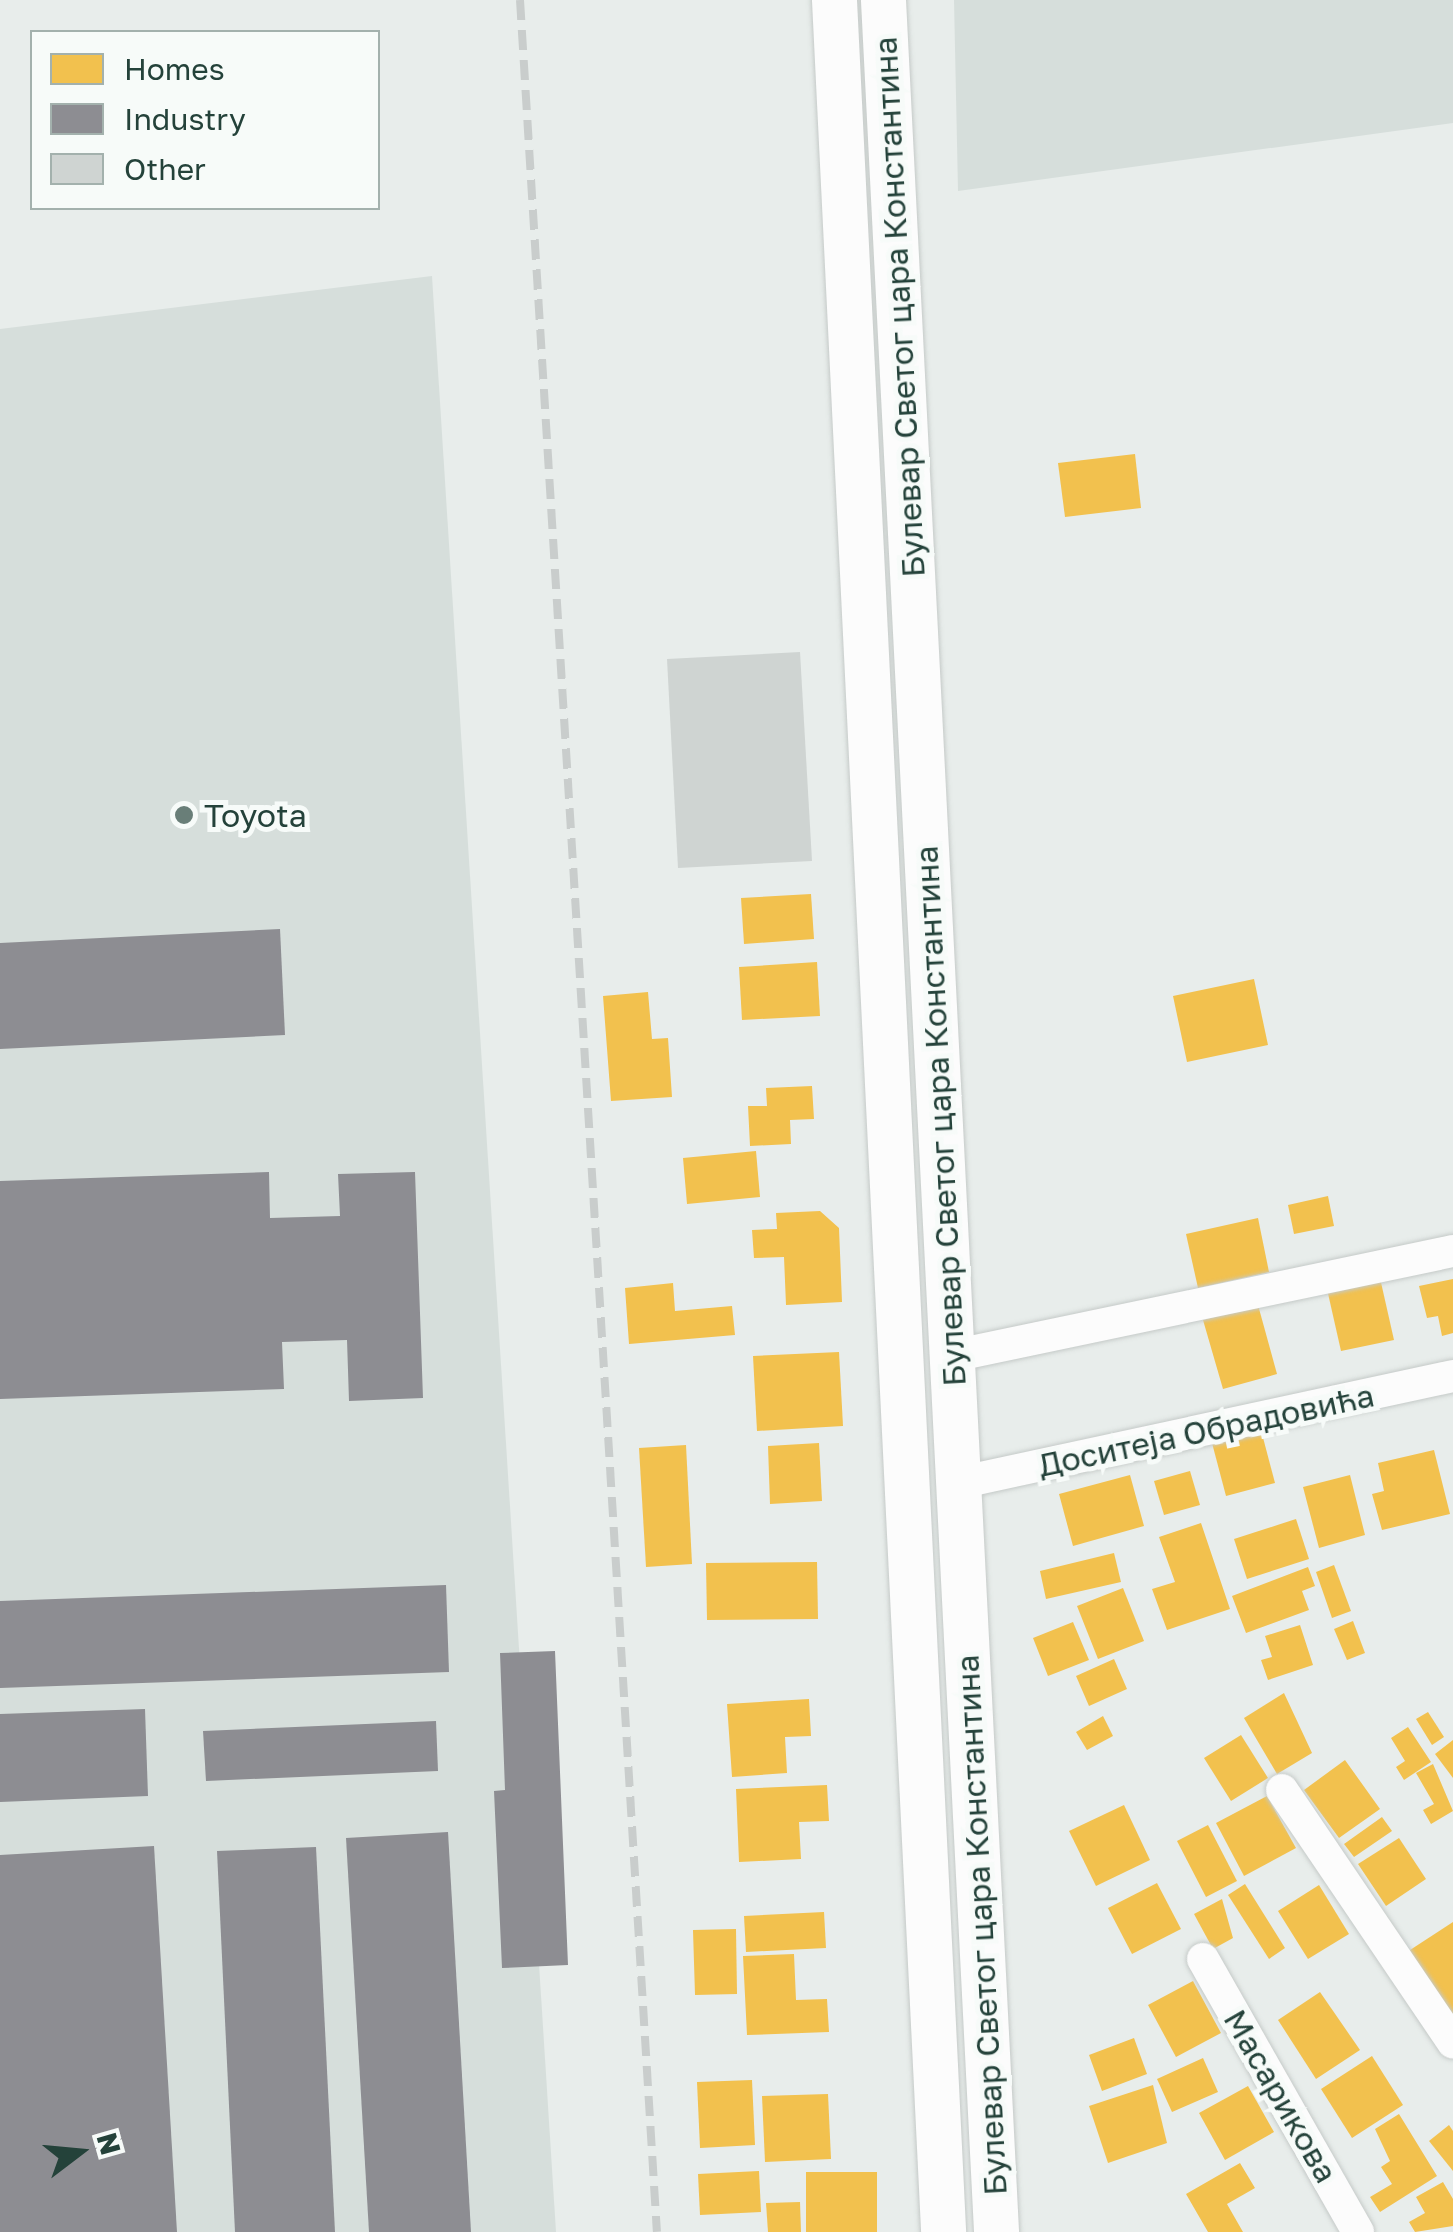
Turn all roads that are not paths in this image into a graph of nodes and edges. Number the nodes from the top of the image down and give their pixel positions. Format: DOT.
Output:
graph roads {
  1 [pos="834,0"];
  2 [pos="883,0"];
  3 [pos="1453,1251"];
  4 [pos="952,1356"];
  5 [pos="1453,1376"];
  6 [pos="958,1483"];
  7 [pos="1282,1790"];
  8 [pos="1204,1959"];
  9 [pos="1453,2043"];
  10 [pos="943,2232"];
  11 [pos="996,2232"];
  12 [pos="1358,2232"];
  1 -- 10 [label="main road, Булевар Светог цара Константина"];
  2 -- 4 [label="main road, Булевар Светог цара Константина"];
  3 -- 4 [label="street"];
  4 -- 6 [label="main road, Булевар Светог цара Константина"];
  5 -- 6 [label="street, Доситеја Обрадовића"];
  6 -- 11 [label="main road, Булевар Светог цара Константина"];
  7 -- 9 [label="street"];
  8 -- 12 [label="street, Масарикова"];
}
